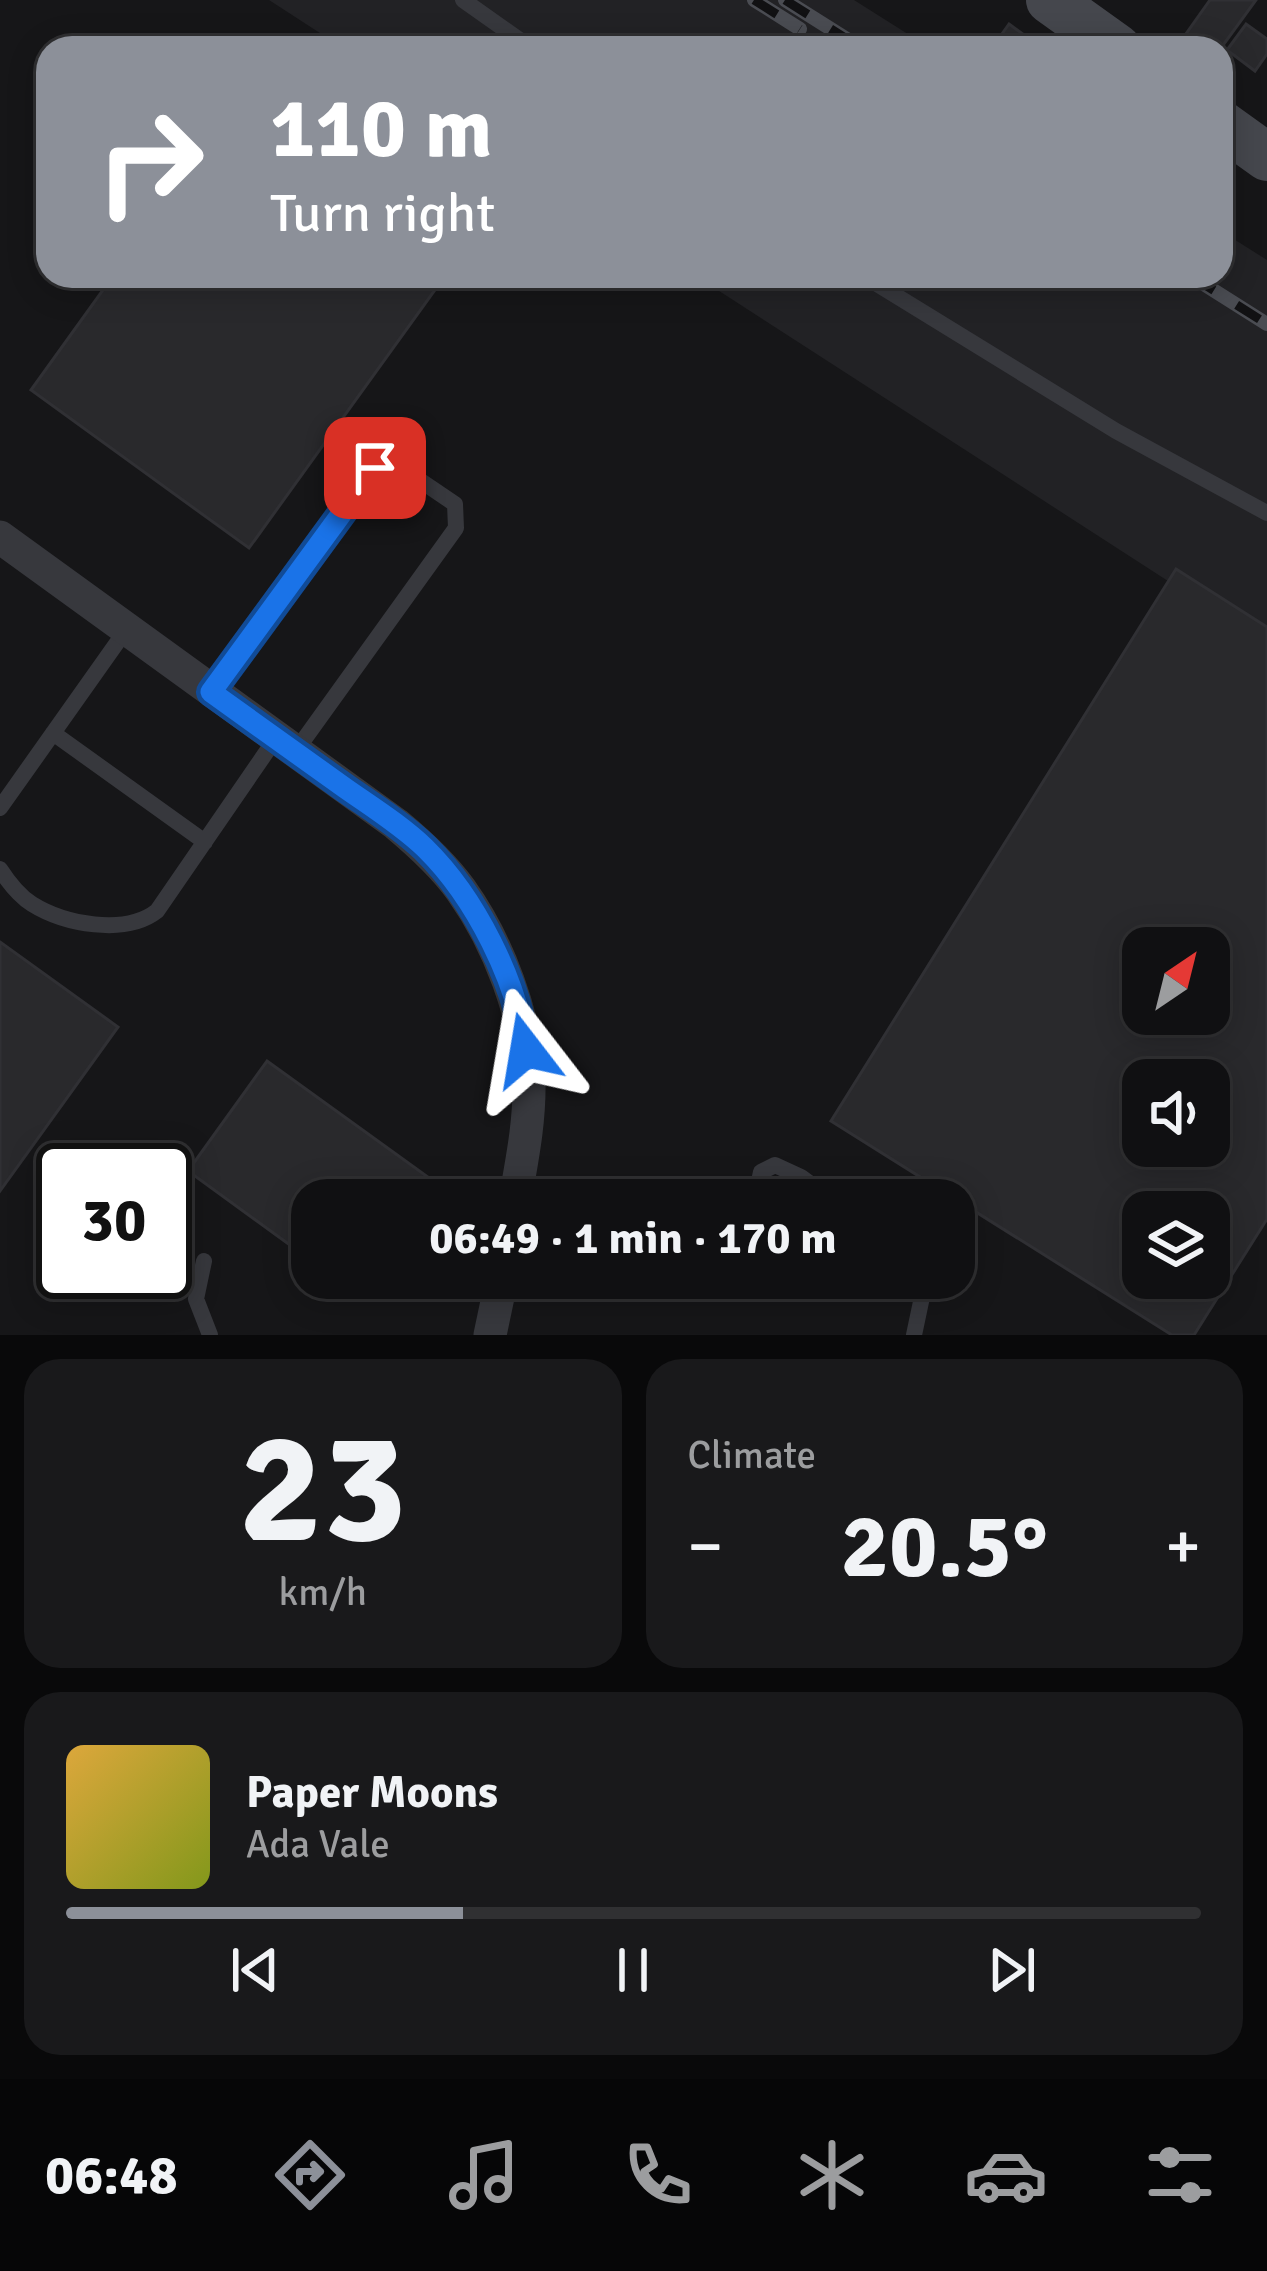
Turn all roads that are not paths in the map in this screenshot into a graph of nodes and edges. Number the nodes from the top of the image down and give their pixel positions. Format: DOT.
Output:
graph roads {
  1 [pos="463,0"];
  2 [pos="1050,0"];
  3 [pos="514,36"];
  4 [pos="1100,36"];
  5 [pos="1233,133"];
  6 [pos="1267,157"];
  7 [pos="884,288"];
  8 [pos="1267,513"];
  9 [pos="0,537"];
  10 [pos="126,630"];
  11 [pos="211,692"];
  12 [pos="53,733"];
  13 [pos="285,746"];
  14 [pos="0,808"];
  15 [pos="205,842"];
  16 [pos="0,869"];
  17 [pos="519,1179"];
  18 [pos="760,1179"];
  19 [pos="802,1179"];
  20 [pos="204,1261"];
  21 [pos="498,1299"];
  22 [pos="920,1299"];
  23 [pos="210,1335"];
  24 [pos="490,1335"];
  25 [pos="914,1335"];
  1 -- 3 [label="lane"];
  2 -- 4 [label="main road"];
  5 -- 6 [label="main road"];
  7 -- 8 [label="lane"];
  9 -- 10 [label="street"];
  10 -- 11 [label="street"];
  10 -- 12 [label="lane"];
  11 -- 13 [label="street"];
  11 -- 13 [label="lane"];
  12 -- 14 [label="lane"];
  12 -- 15 [label="lane"];
  13 -- 15 [label="lane"];
  13 -- 17 [label="street"];
  15 -- 16 [label="lane"];
  18 -- 19 [label="lane"];
  20 -- 23 [label="lane"];
  21 -- 24 [label="street"];
  22 -- 25 [label="lane"];
}
